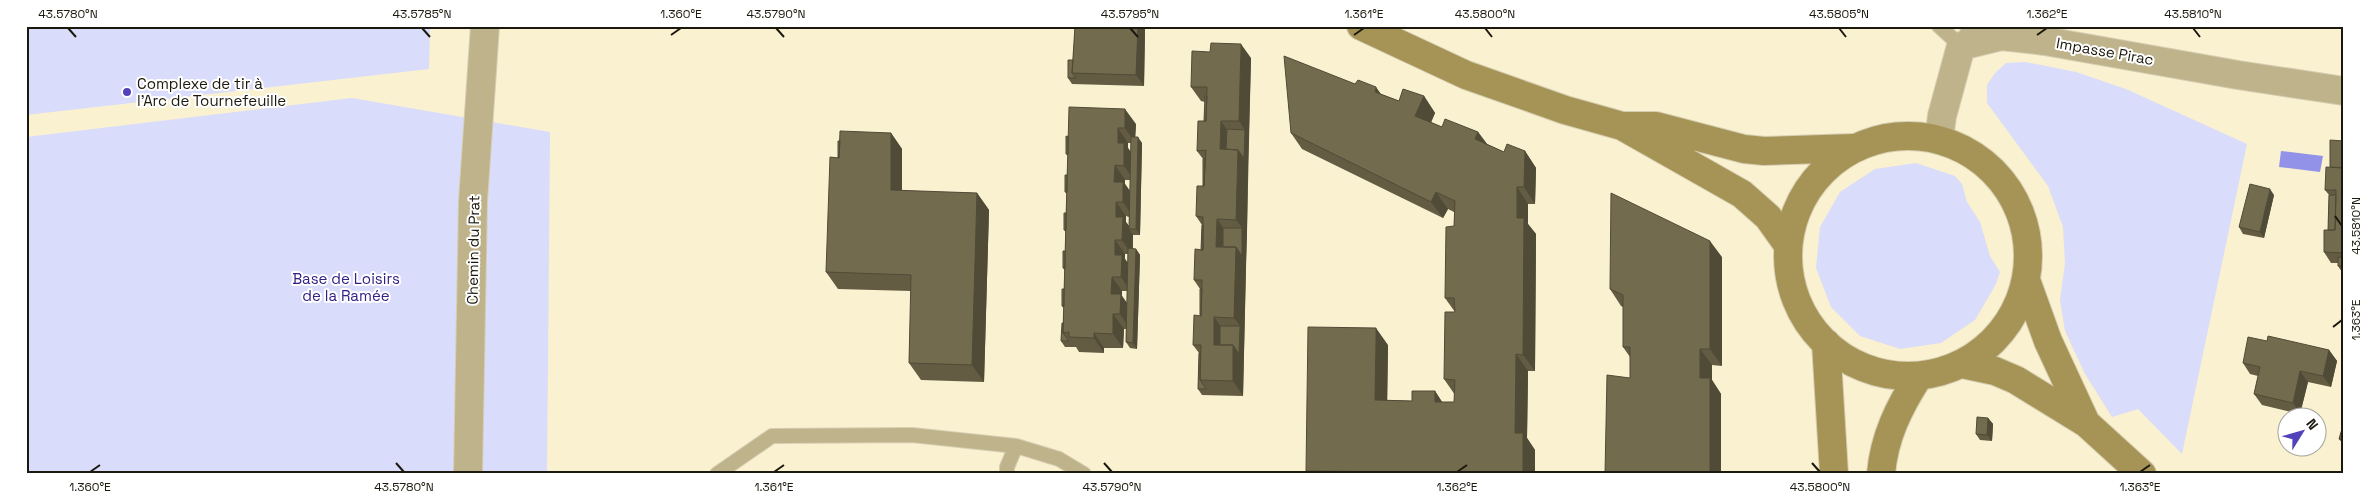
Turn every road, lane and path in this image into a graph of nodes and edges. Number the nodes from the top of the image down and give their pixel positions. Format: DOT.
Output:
graph roads {
  1 [pos="485,26"];
  2 [pos="1361,26"];
  3 [pos="1939,26"];
  4 [pos="1965,36"];
  5 [pos="2344,91"];
  6 [pos="1622,126"];
  7 [pos="1939,139"];
  8 [pos="1854,148"];
  9 [pos="1788,245"];
  10 [pos="2026,280"];
  11 [pos="1826,343"];
  12 [pos="1962,364"];
  13 [pos="1919,376"];
  14 [pos="2086,424"];
  15 [pos="1016,446"];
  16 [pos="468,474"];
  17 [pos="716,474"];
  18 [pos="1007,474"];
  19 [pos="1084,474"];
  20 [pos="1834,474"];
  21 [pos="1881,474"];
  22 [pos="2142,474"];
  1 -- 16 [label="street, Chemin du Prat"];
  2 -- 6 [label="main road"];
  3 -- 4 [label="lane"];
  4 -- 5 [label="street, Impasse Pirac"];
  4 -- 7 [label="street"];
  6 -- 8 [label="main road"];
  6 -- 9 [label="main road"];
  7 -- 8 [label="main road"];
  7 -- 10 [label="main road"];
  8 -- 9 [label="main road"];
  9 -- 11 [label="main road"];
  10 -- 12 [label="main road"];
  10 -- 14 [label="main road"];
  11 -- 13 [label="main road"];
  11 -- 20 [label="main road"];
  12 -- 13 [label="main road"];
  12 -- 14 [label="main road"];
  13 -- 21 [label="main road"];
  14 -- 22 [label="main road"];
  15 -- 17 [label="lane"];
  15 -- 18 [label="lane"];
  15 -- 19 [label="lane"];
}
